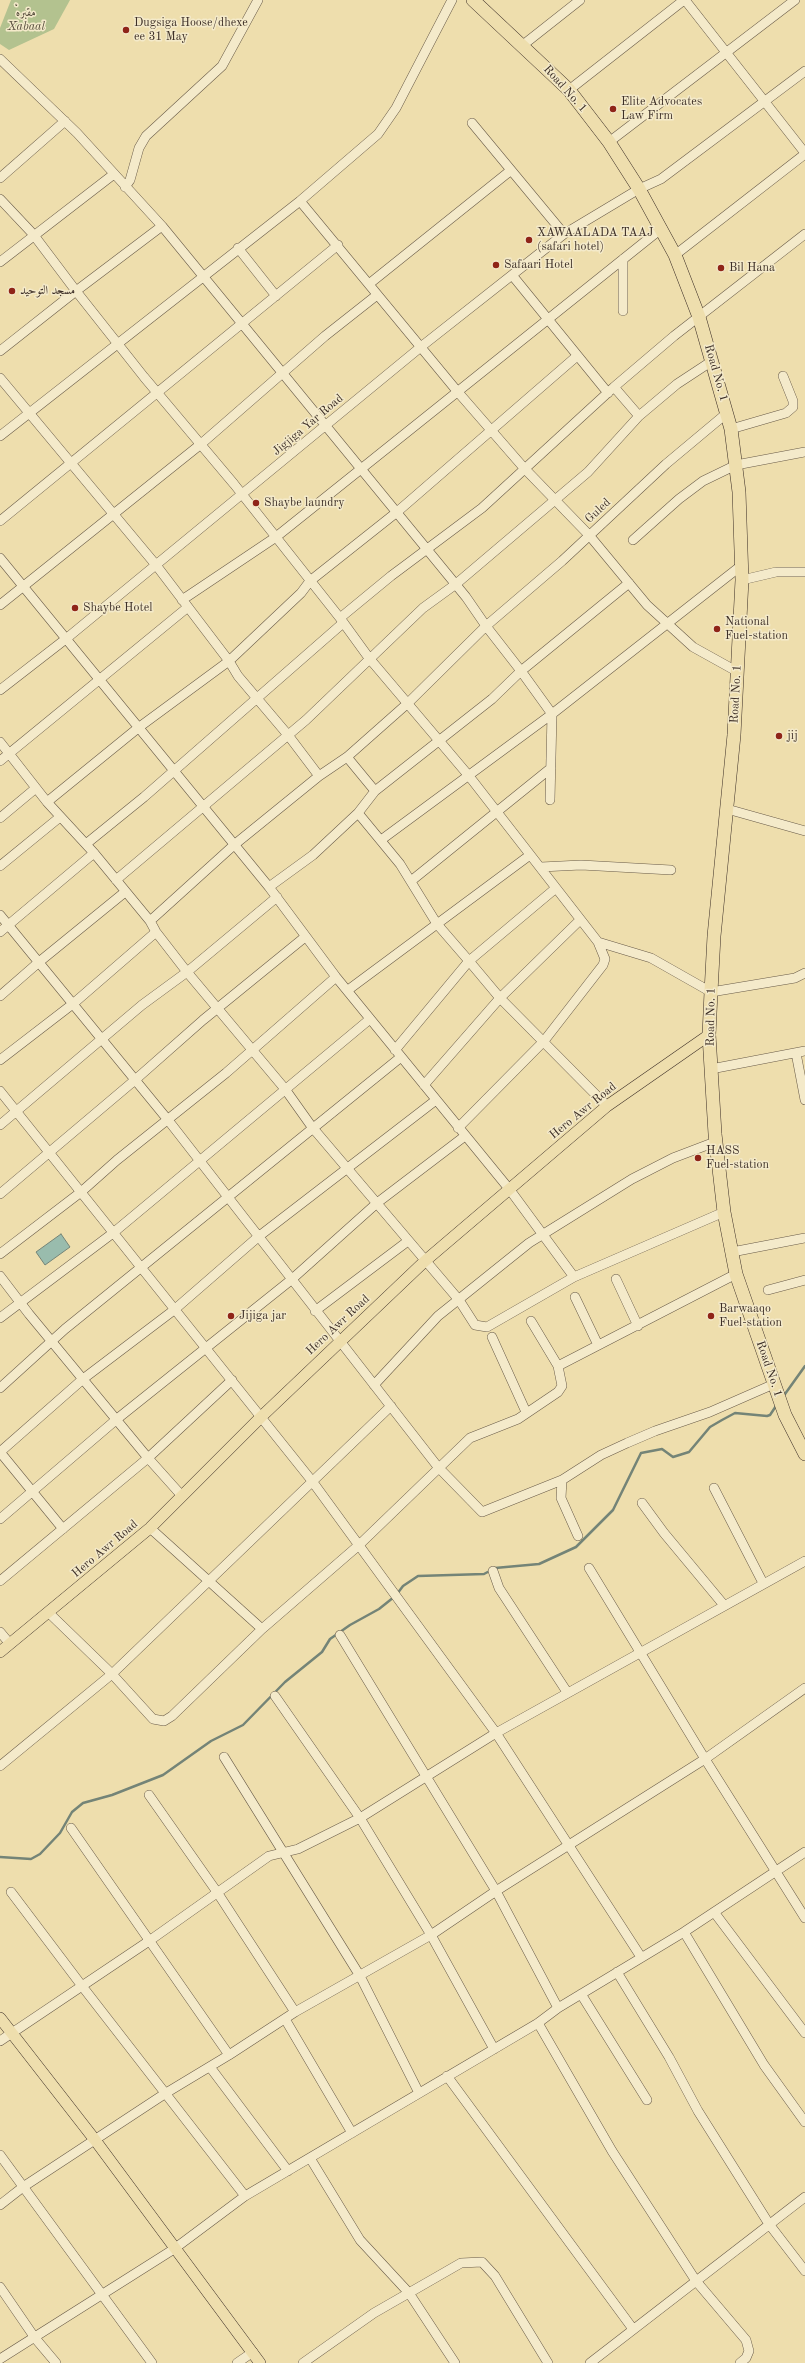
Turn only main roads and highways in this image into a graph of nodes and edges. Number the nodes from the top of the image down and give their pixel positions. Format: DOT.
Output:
graph roads {
  1 [pos="473,0"];
  2 [pos="709,1035"];
  3 [pos="805,1454"];
  4 [pos="0,1652"];
  5 [pos="0,2018"];
  6 [pos="260,2363"];
  1 -- 2 [label="highway, Road No. 1"];
  2 -- 3 [label="highway, Road No. 1"];
  2 -- 4 [label="main road, Hero Awr Road"];
  5 -- 6 [label="main road"];
}
